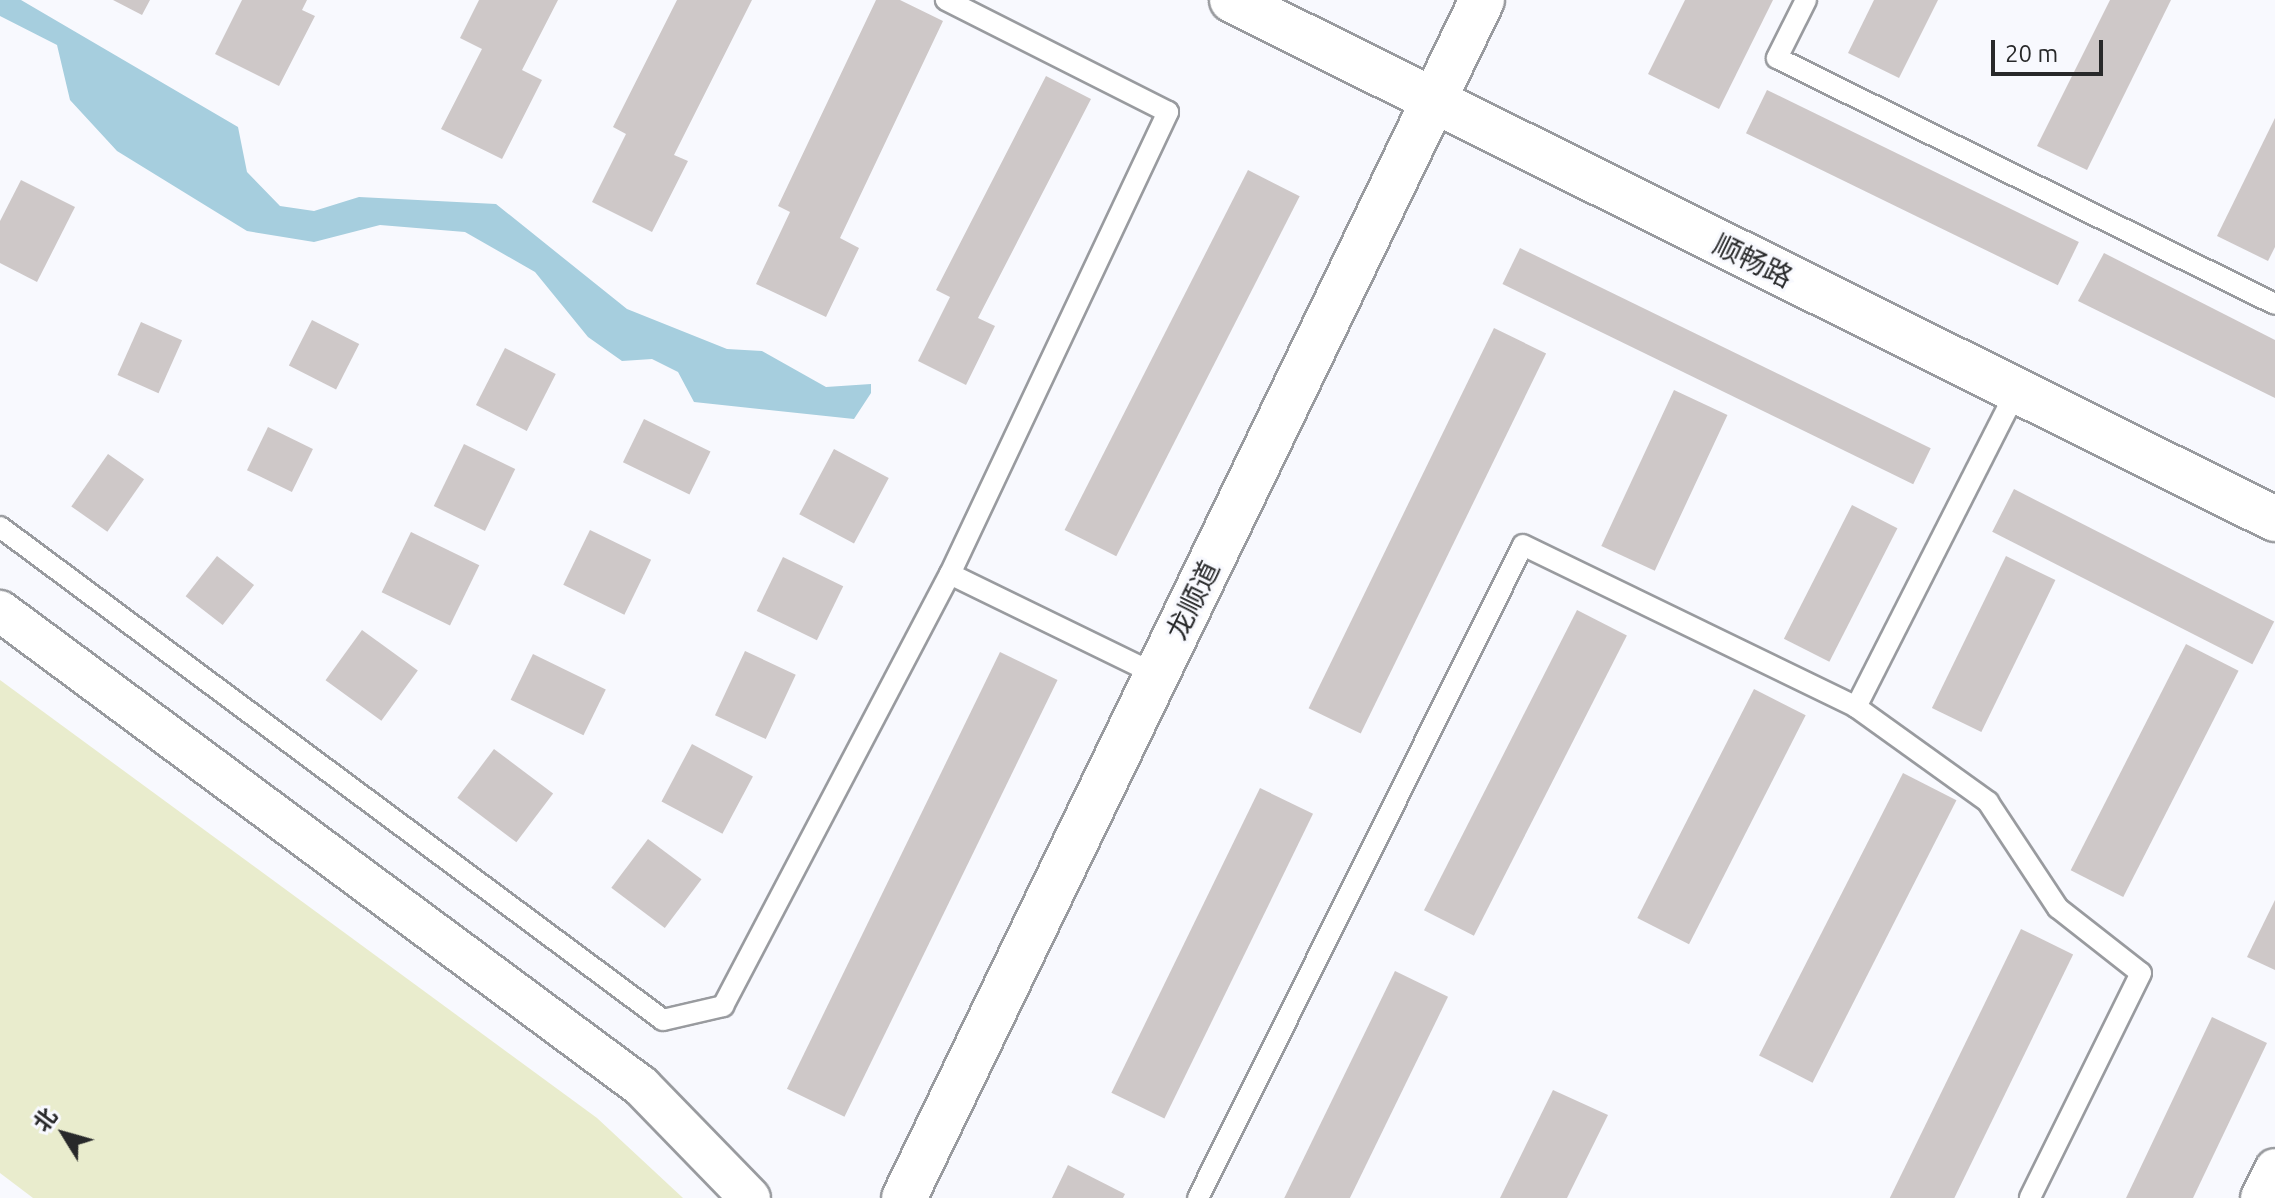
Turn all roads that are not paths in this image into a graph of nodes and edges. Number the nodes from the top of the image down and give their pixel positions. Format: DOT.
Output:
graph roads {
  1 [pos="946,0"];
  2 [pos="1232,0"];
  3 [pos="1482,0"];
  4 [pos="1806,0"];
  5 [pos="1432,102"];
  6 [pos="2275,304"];
  7 [pos="2016,391"];
  8 [pos="2275,519"];
  9 [pos="0,527"];
  10 [pos="950,574"];
  11 [pos="0,611"];
  12 [pos="1157,675"];
  13 [pos="1856,707"];
  14 [pos="2275,1169"];
  15 [pos="750,1198"];
  16 [pos="904,1198"];
  17 [pos="1198,1198"];
  18 [pos="2030,1198"];
  19 [pos="2261,1198"];
  1 -- 10 [label="lane"];
  2 -- 5 [label="street, 顺畅路"];
  3 -- 5 [label="street, 龙顺道"];
  4 -- 6 [label="lane"];
  5 -- 7 [label="street, 顺畅路"];
  5 -- 12 [label="street, 龙顺道"];
  7 -- 8 [label="street, 顺畅路"];
  7 -- 13 [label="lane"];
  9 -- 10 [label="lane"];
  10 -- 12 [label="lane"];
  11 -- 15 [label="street"];
  12 -- 16 [label="street, 龙顺道"];
  13 -- 17 [label="lane"];
  13 -- 18 [label="lane"];
  14 -- 19 [label="street"];
}
